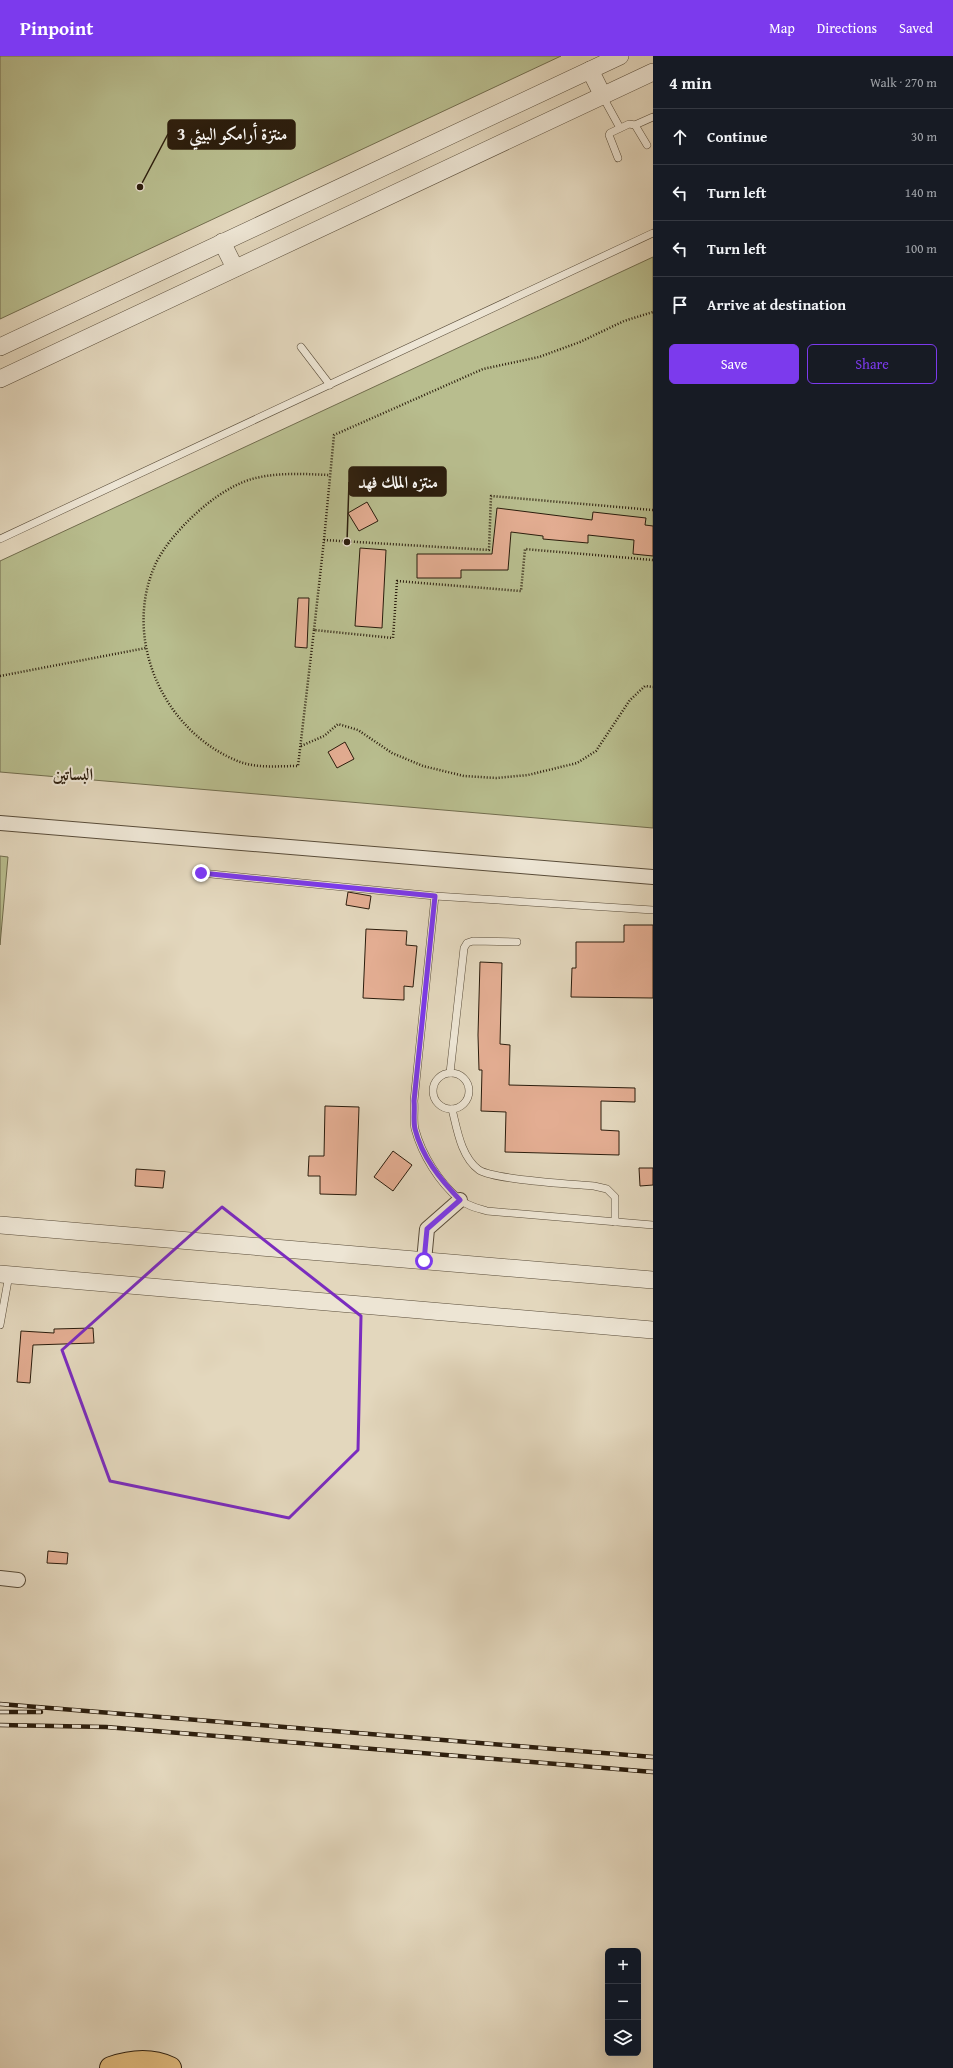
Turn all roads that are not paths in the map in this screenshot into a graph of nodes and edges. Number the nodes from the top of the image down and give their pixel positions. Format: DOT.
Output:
graph roads {
  1 [pos="620,56"];
  2 [pos="590,70"];
  3 [pos="653,72"];
  4 [pos="603,96"];
  5 [pos="653,117"];
  6 [pos="635,125"];
  7 [pos="620,128"];
  8 [pos="647,145"];
  9 [pos="618,158"];
  10 [pos="653,233"];
  11 [pos="222,242"];
  12 [pos="235,268"];
  13 [pos="0,347"];
  14 [pos="301,347"];
  15 [pos="0,379"];
  16 [pos="330,385"];
  17 [pos="0,539"];
  18 [pos="0,823"];
  19 [pos="201,873"];
  20 [pos="653,877"];
  21 [pos="435,896"];
  22 [pos="653,910"];
  23 [pos="517,942"];
  24 [pos="450,1073"];
  25 [pos="452,1109"];
  26 [pos="460,1200"];
  27 [pos="615,1222"];
  28 [pos="0,1225"];
  29 [pos="653,1225"];
  30 [pos="424,1261"];
  31 [pos="5,1274"];
  32 [pos="653,1280"];
  33 [pos="0,1325"];
  34 [pos="653,1330"];
  35 [pos="0,1578"];
  36 [pos="18,1580"];
  37 [pos="111,2068"];
  38 [pos="170,2068"];
  1 -- 2 [label="street"];
  2 -- 4 [label="street"];
  2 -- 11 [label="street"];
  3 -- 4 [label="street"];
  4 -- 7 [label="lane"];
  4 -- 12 [label="street"];
  5 -- 6 [label="lane"];
  6 -- 7 [label="lane"];
  6 -- 8 [label="lane"];
  7 -- 9 [label="lane"];
  10 -- 16 [label="lane"];
  11 -- 12 [label="street"];
  11 -- 13 [label="street"];
  12 -- 15 [label="street"];
  14 -- 16 [label="lane"];
  16 -- 17 [label="lane"];
  18 -- 20 [label="street"];
  19 -- 21 [label="lane"];
  21 -- 22 [label="lane"];
  21 -- 26 [label="lane"];
  23 -- 24 [label="lane"];
  24 -- 25 [label="lane"];
  24 -- 25 [label="lane"];
  25 -- 27 [label="lane"];
  26 -- 27 [label="lane"];
  26 -- 30 [label="street"];
  27 -- 29 [label="lane"];
  28 -- 30 [label="street"];
  30 -- 32 [label="street"];
  31 -- 33 [label="lane"];
  31 -- 34 [label="street"];
  35 -- 36 [label="street"];
  37 -- 38 [label="highway"];
}
